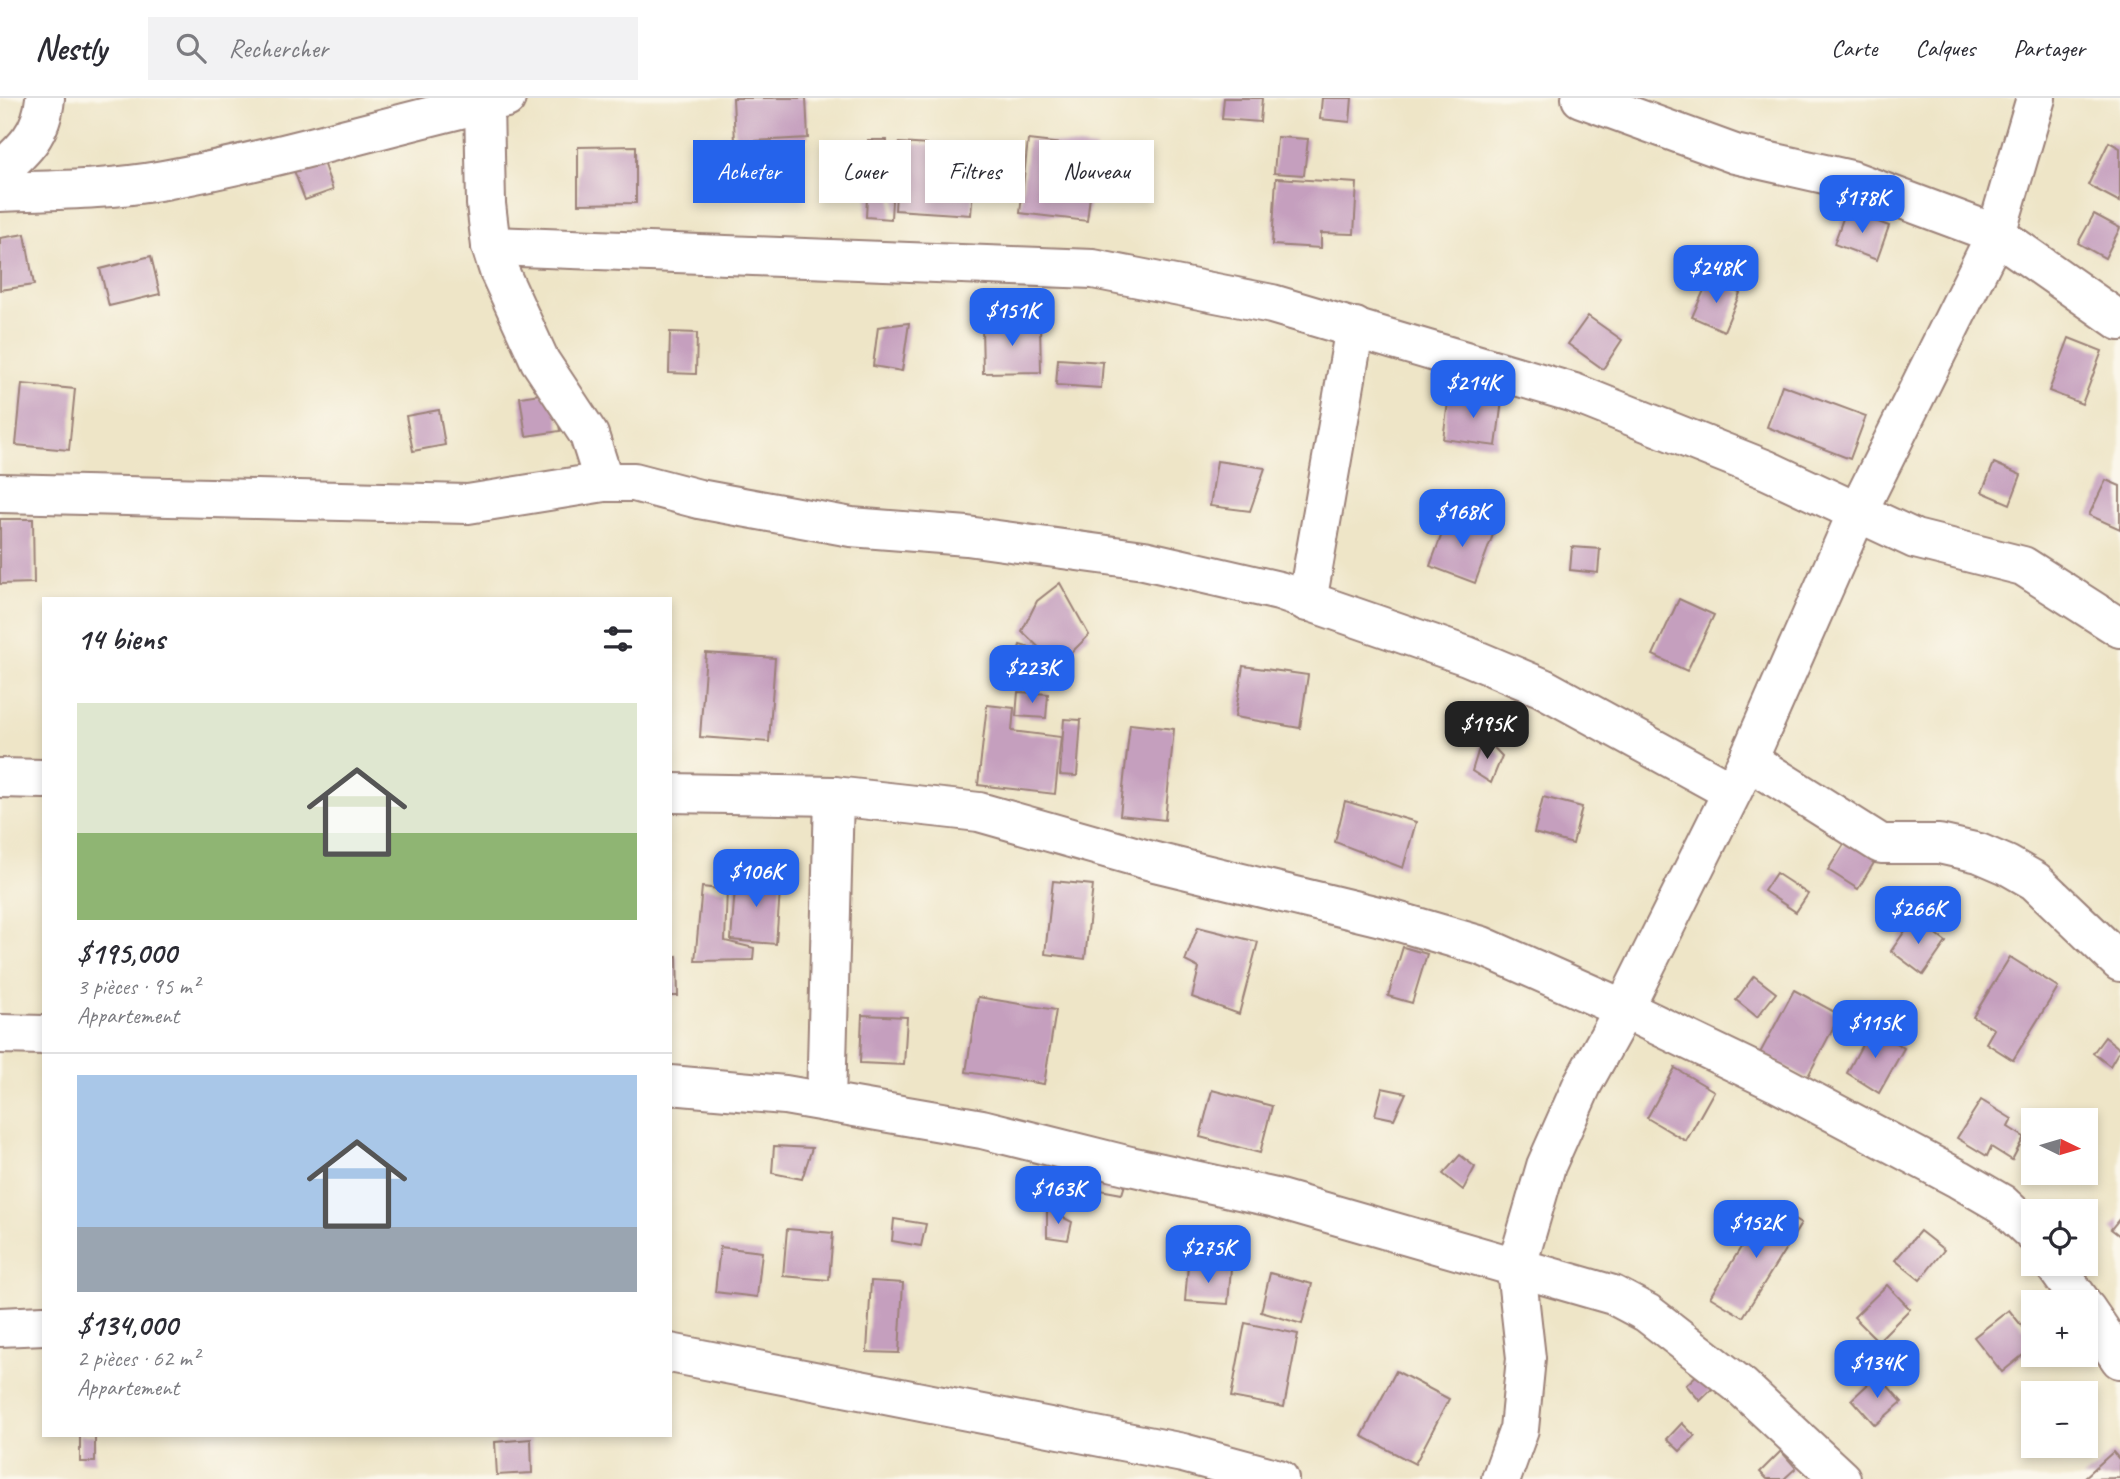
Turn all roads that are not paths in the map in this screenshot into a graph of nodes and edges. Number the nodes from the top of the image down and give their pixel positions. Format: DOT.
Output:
graph roads {
  1 [pos="45,98"];
  2 [pos="1581,98"];
  3 [pos="2036,98"];
  4 [pos="495,100"];
  5 [pos="0,171"];
  6 [pos="0,192"];
  7 [pos="1996,234"];
  8 [pos="491,246"];
  9 [pos="2120,321"];
  10 [pos="1354,327"];
  11 [pos="604,482"];
  12 [pos="0,493"];
  13 [pos="1857,513"];
  14 [pos="1307,602"];
  15 [pos="2120,628"];
  16 [pos="1740,776"];
  17 [pos="0,779"];
  18 [pos="42,779"];
  19 [pos="672,793"];
  20 [pos="834,796"];
  21 [pos="2120,962"];
  22 [pos="1625,1009"];
  23 [pos="0,1034"];
  24 [pos="42,1035"];
  25 [pos="672,1085"];
  26 [pos="826,1102"];
  27 [pos="2021,1222"];
  28 [pos="1516,1269"];
  29 [pos="42,1325"];
  30 [pos="0,1327"];
  31 [pos="2098,1327"];
  32 [pos="672,1353"];
  33 [pos="2120,1359"];
  34 [pos="1173,1466"];
  35 [pos="1279,1479"];
  36 [pos="1501,1479"];
  37 [pos="1841,1479"];
  1 -- 5 [label="street"];
  2 -- 7 [label="street"];
  3 -- 7 [label="street"];
  4 -- 6 [label="street"];
  4 -- 8 [label="street"];
  7 -- 9 [label="street"];
  7 -- 13 [label="street"];
  8 -- 10 [label="street"];
  8 -- 11 [label="street"];
  10 -- 13 [label="street"];
  10 -- 14 [label="street"];
  11 -- 12 [label="street"];
  11 -- 14 [label="street"];
  13 -- 15 [label="street"];
  13 -- 16 [label="street"];
  14 -- 16 [label="street"];
  16 -- 21 [label="street"];
  16 -- 22 [label="street"];
  17 -- 18 [label="street"];
  19 -- 20 [label="street"];
  20 -- 22 [label="street"];
  20 -- 26 [label="street"];
  22 -- 27 [label="street"];
  22 -- 28 [label="street"];
  23 -- 24 [label="street"];
  25 -- 26 [label="street"];
  26 -- 28 [label="street"];
  28 -- 36 [label="street"];
  28 -- 37 [label="street"];
  29 -- 30 [label="street"];
  31 -- 33 [label="street"];
  32 -- 34 [label="street"];
  34 -- 35 [label="street"];
}
